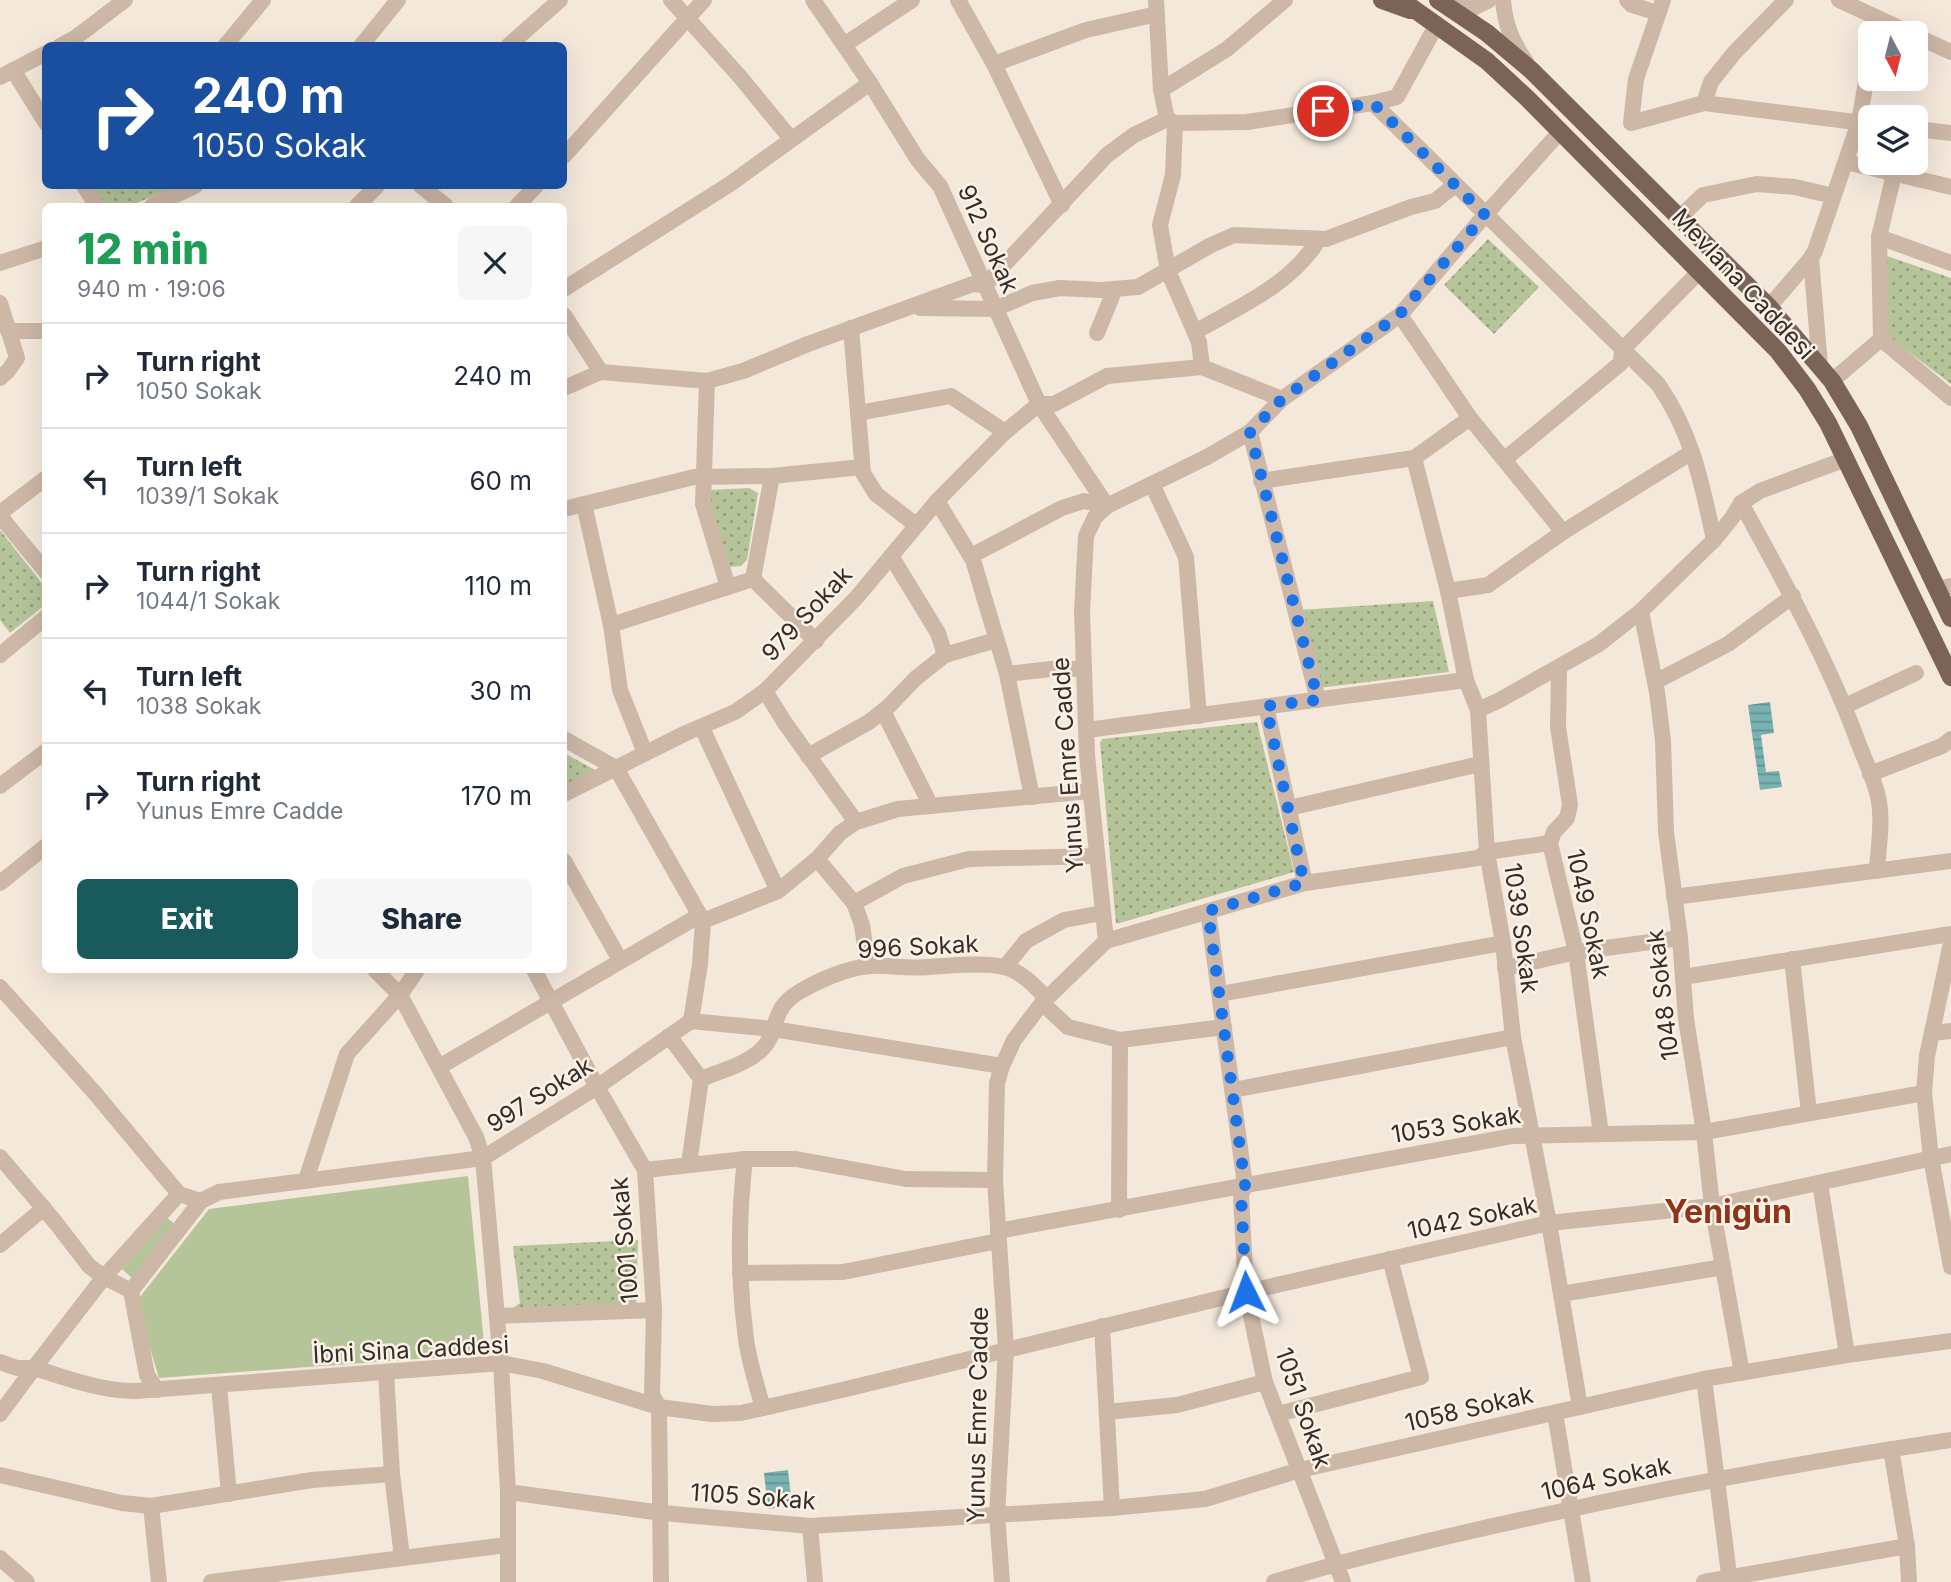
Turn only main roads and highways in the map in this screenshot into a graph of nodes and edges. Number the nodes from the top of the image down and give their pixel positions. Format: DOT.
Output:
graph roads {
  1 [pos="1382,0"];
  2 [pos="1401,0"];
  3 [pos="1438,0"];
  4 [pos="1430,20"];
  5 [pos="1944,587"];
  6 [pos="1951,618"];
  7 [pos="1951,677"];
  1 -- 4 [label="main road"];
  2 -- 4 [label="main road, Mevlana Caddesi"];
  3 -- 5 [label="main road, Mevlana Caddesi"];
  4 -- 7 [label="main road, Mevlana Caddesi"];
  5 -- 6 [label="main road, Mevlana Caddesi"];
}
